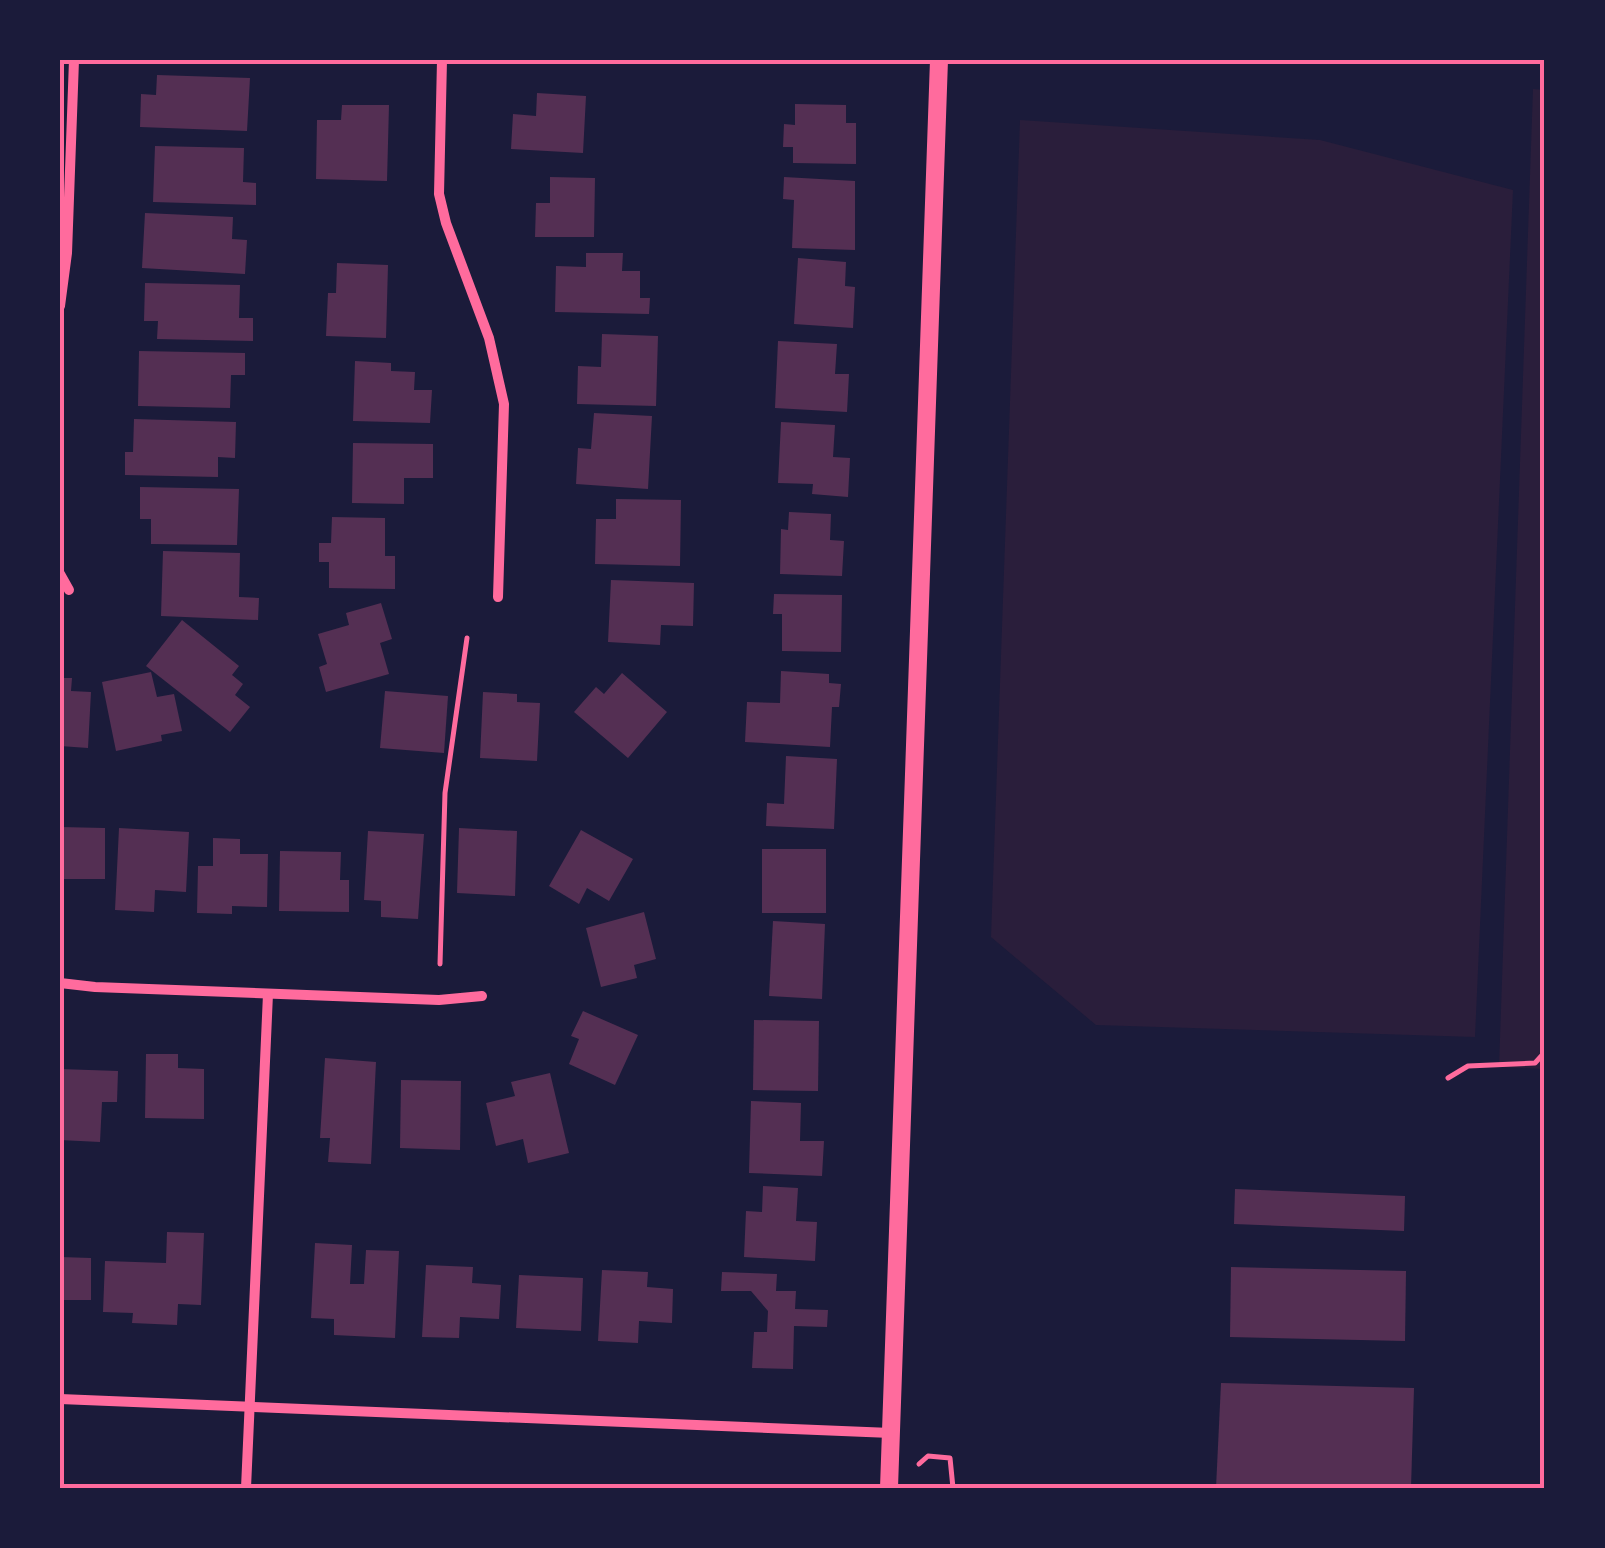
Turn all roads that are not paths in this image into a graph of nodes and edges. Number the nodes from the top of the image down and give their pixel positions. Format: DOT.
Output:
graph roads {
  1 [pos="74,60"];
  2 [pos="442,60"];
  3 [pos="940,60"];
  4 [pos="60,306"];
  5 [pos="60,574"];
  6 [pos="68,590"];
  7 [pos="498,597"];
  8 [pos="60,983"];
  9 [pos="268,994"];
  10 [pos="482,996"];
  11 [pos="60,1399"];
  12 [pos="250,1406"];
  13 [pos="891,1433"];
  14 [pos="246,1488"];
  15 [pos="889,1488"];
  1 -- 4 [label="street"];
  2 -- 7 [label="street"];
  3 -- 13 [label="street"];
  5 -- 6 [label="street"];
  8 -- 9 [label="street"];
  9 -- 10 [label="street"];
  9 -- 12 [label="street"];
  11 -- 12 [label="street"];
  12 -- 13 [label="street"];
  12 -- 14 [label="street"];
  13 -- 15 [label="street"];
}
